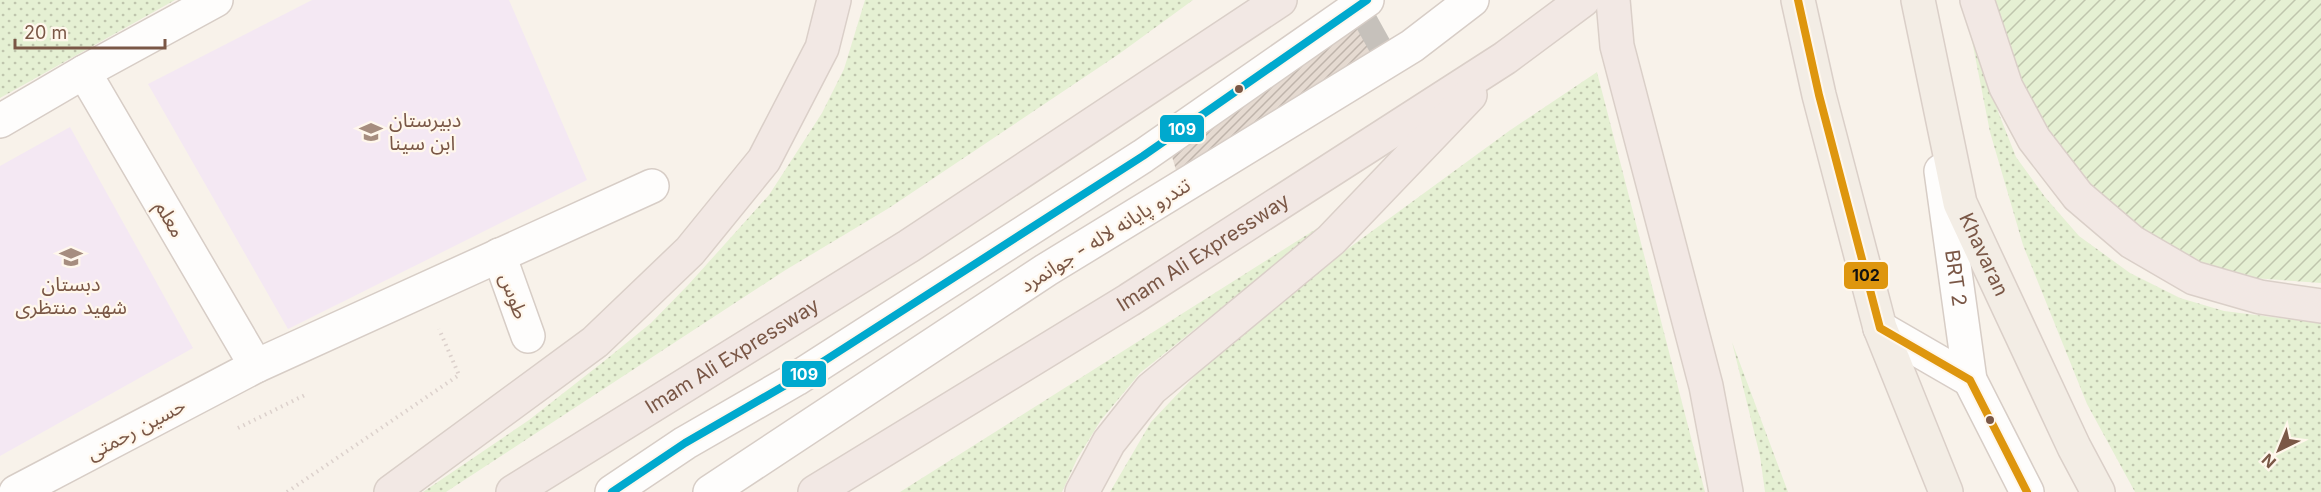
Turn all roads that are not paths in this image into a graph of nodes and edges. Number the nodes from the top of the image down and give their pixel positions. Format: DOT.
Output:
graph roads {
  1 [pos="216,0"];
  2 [pos="834,0"];
  3 [pos="1280,0"];
  4 [pos="1367,0"];
  5 [pos="1472,0"];
  6 [pos="1583,0"];
  7 [pos="1613,0"];
  8 [pos="1798,0"];
  9 [pos="1977,0"];
  10 [pos="1919,8"];
  11 [pos="1505,58"];
  12 [pos="84,72"];
  13 [pos="0,121"];
  14 [pos="652,186"];
  15 [pos="499,255"];
  16 [pos="2321,306"];
  17 [pos="1880,328"];
  18 [pos="528,336"];
  19 [pos="256,366"];
  20 [pos="1970,380"];
  21 [pos="16,492"];
  22 [pos="392,492"];
  23 [pos="513,492"];
  24 [pos="612,492"];
  25 [pos="710,492"];
  26 [pos="815,492"];
  27 [pos="1082,492"];
  28 [pos="1726,492"];
  29 [pos="1946,492"];
  30 [pos="2027,492"];
  31 [pos="2098,492"];
  1 -- 12 [label="street"];
  2 -- 22 [label="highway"];
  3 -- 23 [label="highway, Imam Ali Expressway"];
  4 -- 24 [label="street"];
  5 -- 25 [label="street, تندرو پایانه لاله - جوانمرد"];
  6 -- 11 [label="highway, Imam Ali Expressway"];
  7 -- 28 [label="highway"];
  8 -- 17 [label="main road"];
  9 -- 16 [label="highway"];
  10 -- 20 [label="street, BRT 2"];
  10 -- 31 [label="main road, Khavaran"];
  11 -- 26 [label="highway, Imam Ali Expressway"];
  11 -- 27 [label="highway"];
  12 -- 13 [label="street"];
  12 -- 19 [label="street, معلم"];
  14 -- 15 [label="street, حسین رحمتی"];
  15 -- 18 [label="street, طوس"];
  15 -- 19 [label="street, حسین رحمتی"];
  17 -- 20 [label="street"];
  17 -- 29 [label="main road"];
  19 -- 21 [label="street, حسین رحمتی"];
  20 -- 30 [label="street, BRT 2"];
}
